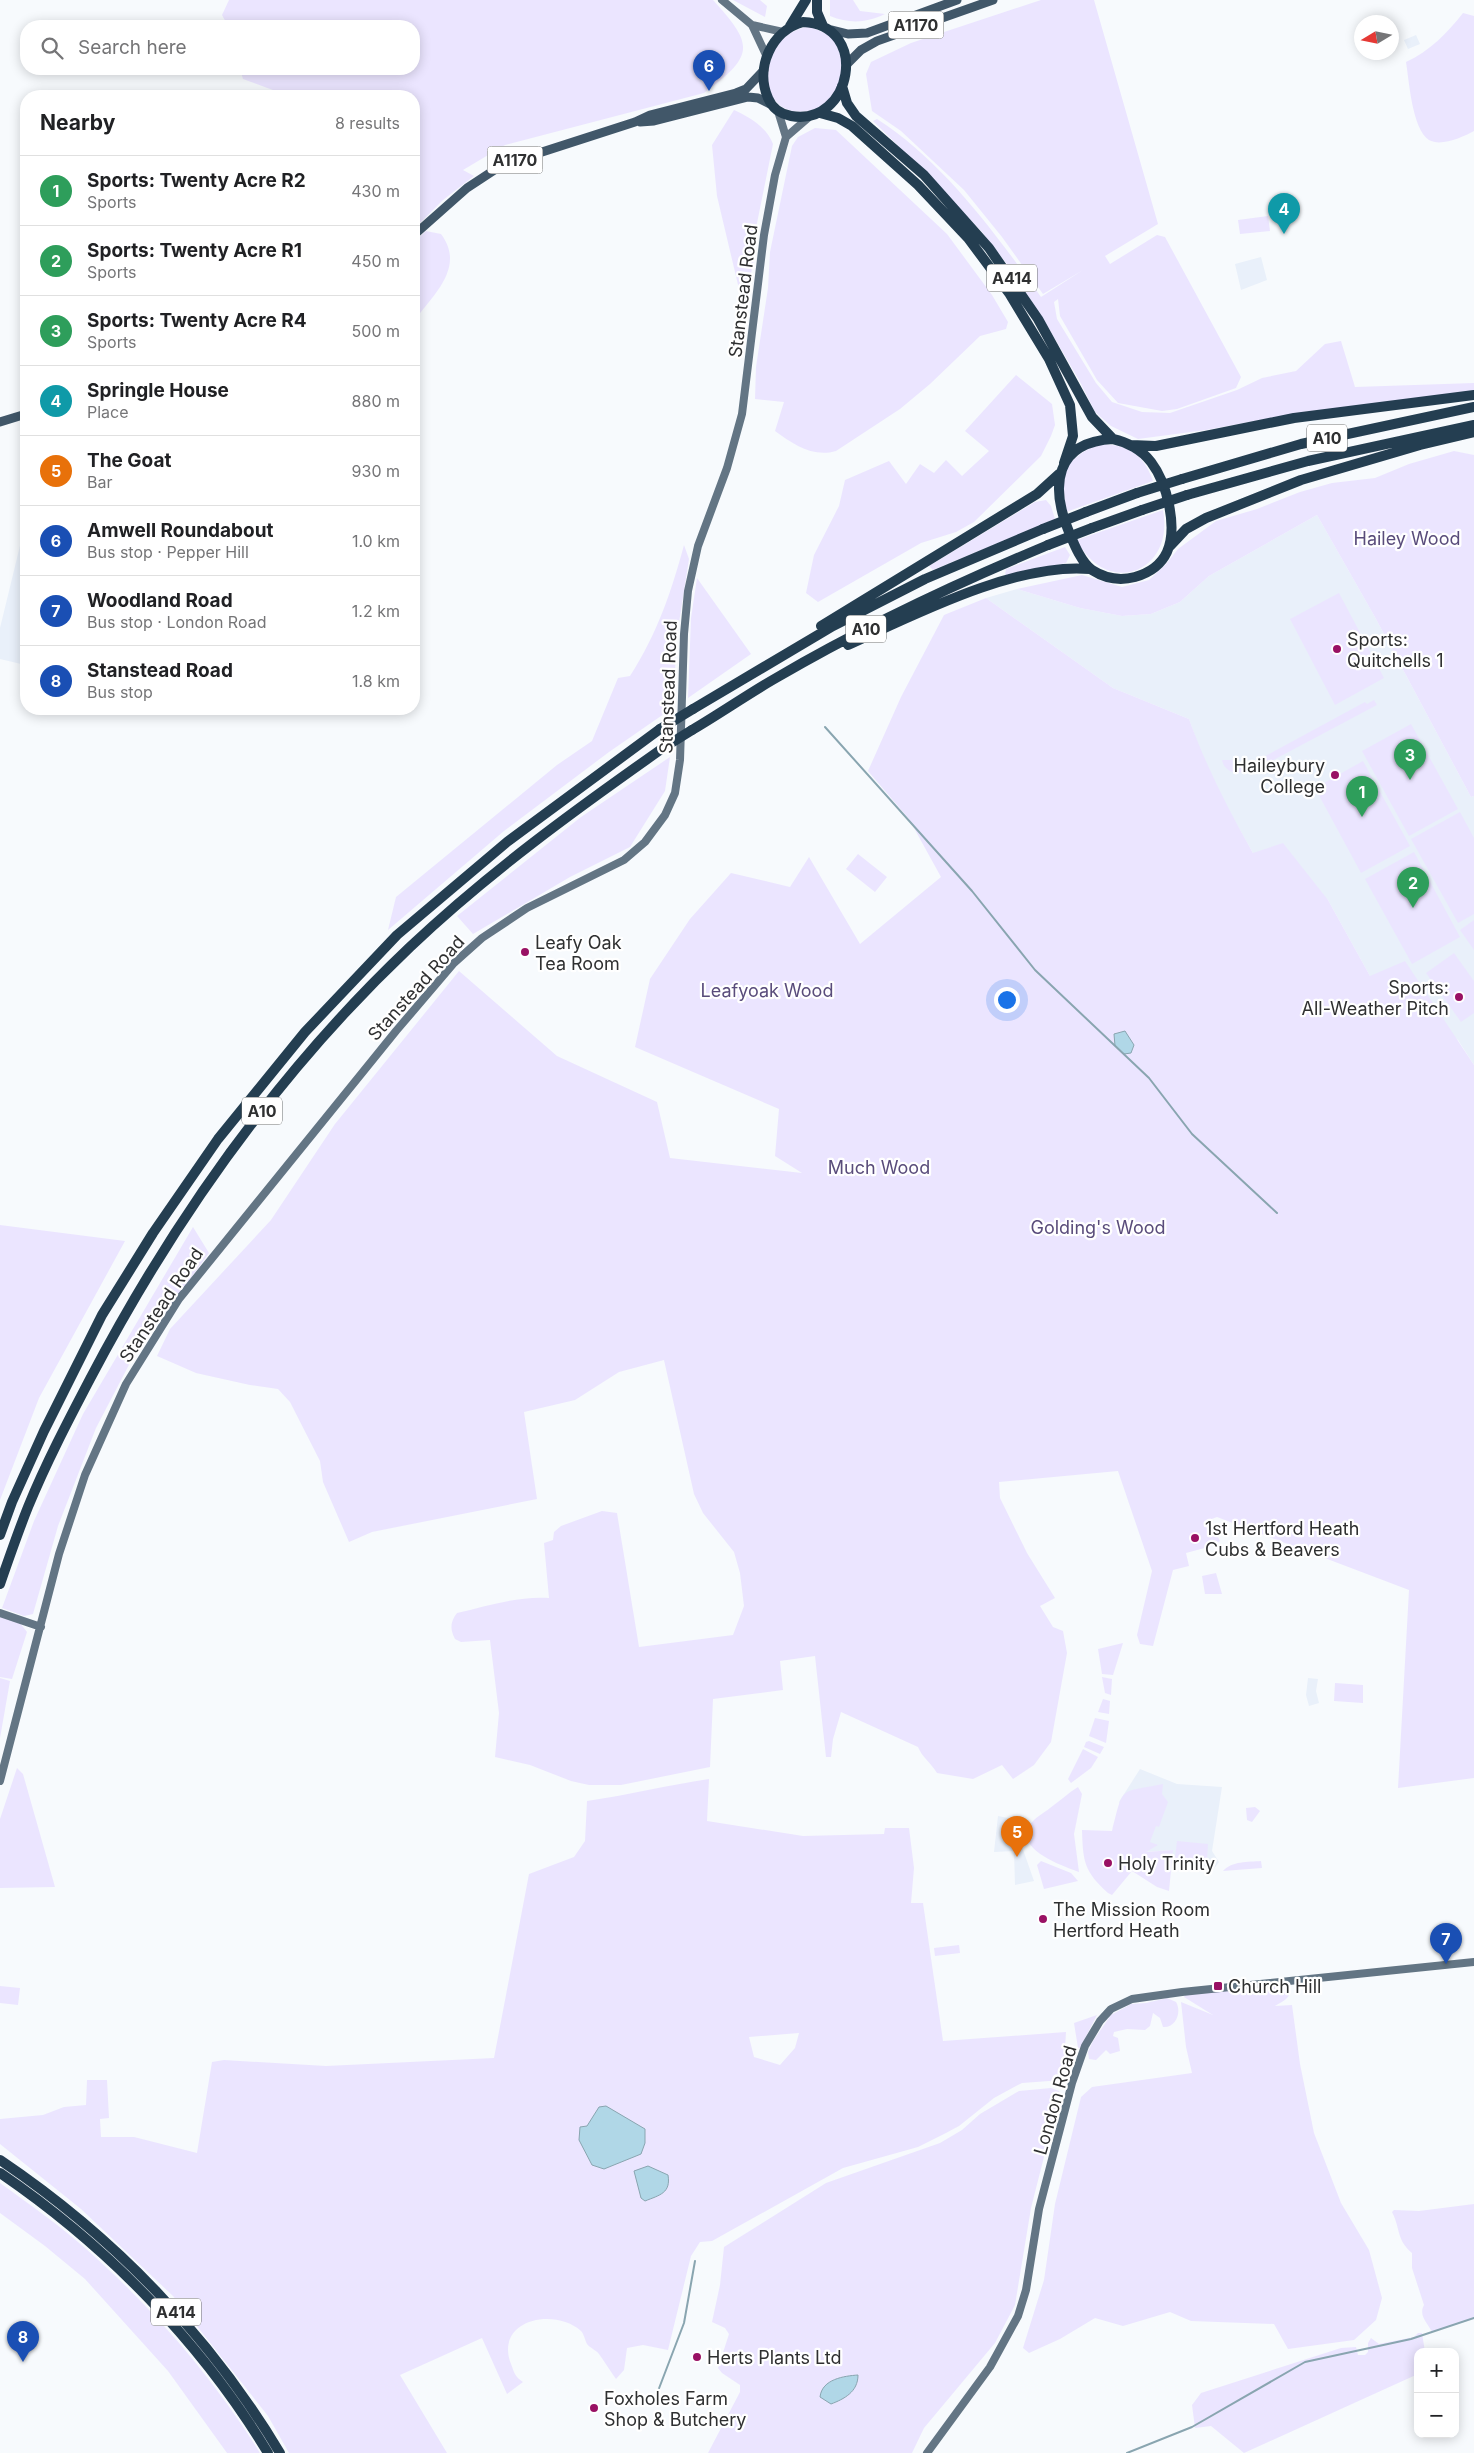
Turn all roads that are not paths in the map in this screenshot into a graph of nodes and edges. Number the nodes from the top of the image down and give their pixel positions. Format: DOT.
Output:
graph roads {
  1 [pos="722,0"];
  2 [pos="806,0"];
  3 [pos="817,0"];
  4 [pos="956,0"];
  5 [pos="993,0"];
  6 [pos="752,25"];
  7 [pos="827,28"];
  8 [pos="787,29"];
  9 [pos="767,57"];
  10 [pos="847,64"];
  11 [pos="764,70"];
  12 [pos="842,86"];
  13 [pos="774,108"];
  14 [pos="820,113"];
  15 [pos="808,118"];
  16 [pos="635,122"];
  17 [pos="786,137"];
  18 [pos="420,230"];
  19 [pos="1474,395"];
  20 [pos="1474,407"];
  21 [pos="20,416"];
  22 [pos="0,422"];
  23 [pos="1474,425"];
  24 [pos="1474,432"];
  25 [pos="1113,439"];
  26 [pos="1131,445"];
  27 [pos="1064,463"];
  28 [pos="1059,474"];
  29 [pos="1170,546"];
  30 [pos="1090,569"];
  31 [pos="768,662"];
  32 [pos="775,678"];
  33 [pos="0,1535"];
  34 [pos="0,1584"];
  35 [pos="4,1614"];
  36 [pos="41,1627"];
  37 [pos="0,1781"];
  38 [pos="1474,1962"];
  39 [pos="0,2160"];
  40 [pos="0,2173"];
  41 [pos="268,2453"];
  42 [pos="280,2453"];
  43 [pos="927,2453"];
  1 -- 6 [label="main road"];
  2 -- 8 [label="highway"];
  3 -- 7 [label="highway"];
  4 -- 7 [label="main road, A1170"];
  5 -- 10 [label="main road, A1170"];
  6 -- 8 [label="main road"];
  6 -- 9 [label="main road"];
  7 -- 8 [label="highway"];
  7 -- 10 [label="highway"];
  8 -- 9 [label="highway"];
  9 -- 11 [label="highway"];
  10 -- 12 [label="highway"];
  11 -- 13 [label="highway"];
  11 -- 16 [label="main road, A1170"];
  12 -- 14 [label="highway"];
  12 -- 25 [label="highway, A414"];
  13 -- 15 [label="highway"];
  13 -- 16 [label="main road, A1170"];
  13 -- 17 [label="main road"];
  14 -- 15 [label="highway"];
  14 -- 27 [label="highway, A414"];
  15 -- 17 [label="main road"];
  16 -- 18 [label="main road, A1170"];
  17 -- 36 [label="main road, Stanstead Road"];
  19 -- 26 [label="highway"];
  20 -- 31 [label="highway, A10, bridge"];
  21 -- 22 [label="main road"];
  23 -- 32 [label="highway, A10, bridge"];
  24 -- 29 [label="highway"];
  25 -- 26 [label="highway"];
  25 -- 27 [label="highway"];
  26 -- 29 [label="highway"];
  27 -- 28 [label="highway"];
  28 -- 30 [label="highway"];
  28 -- 31 [label="highway"];
  29 -- 30 [label="highway"];
  30 -- 32 [label="highway"];
  31 -- 33 [label="highway, A10, bridge"];
  32 -- 34 [label="highway, A10, bridge"];
  35 -- 36 [label="main road"];
  36 -- 37 [label="main road, Stanstead Road"];
  38 -- 43 [label="main road, London Road"];
  39 -- 42 [label="highway, A414"];
  40 -- 41 [label="highway, A414"];
}
